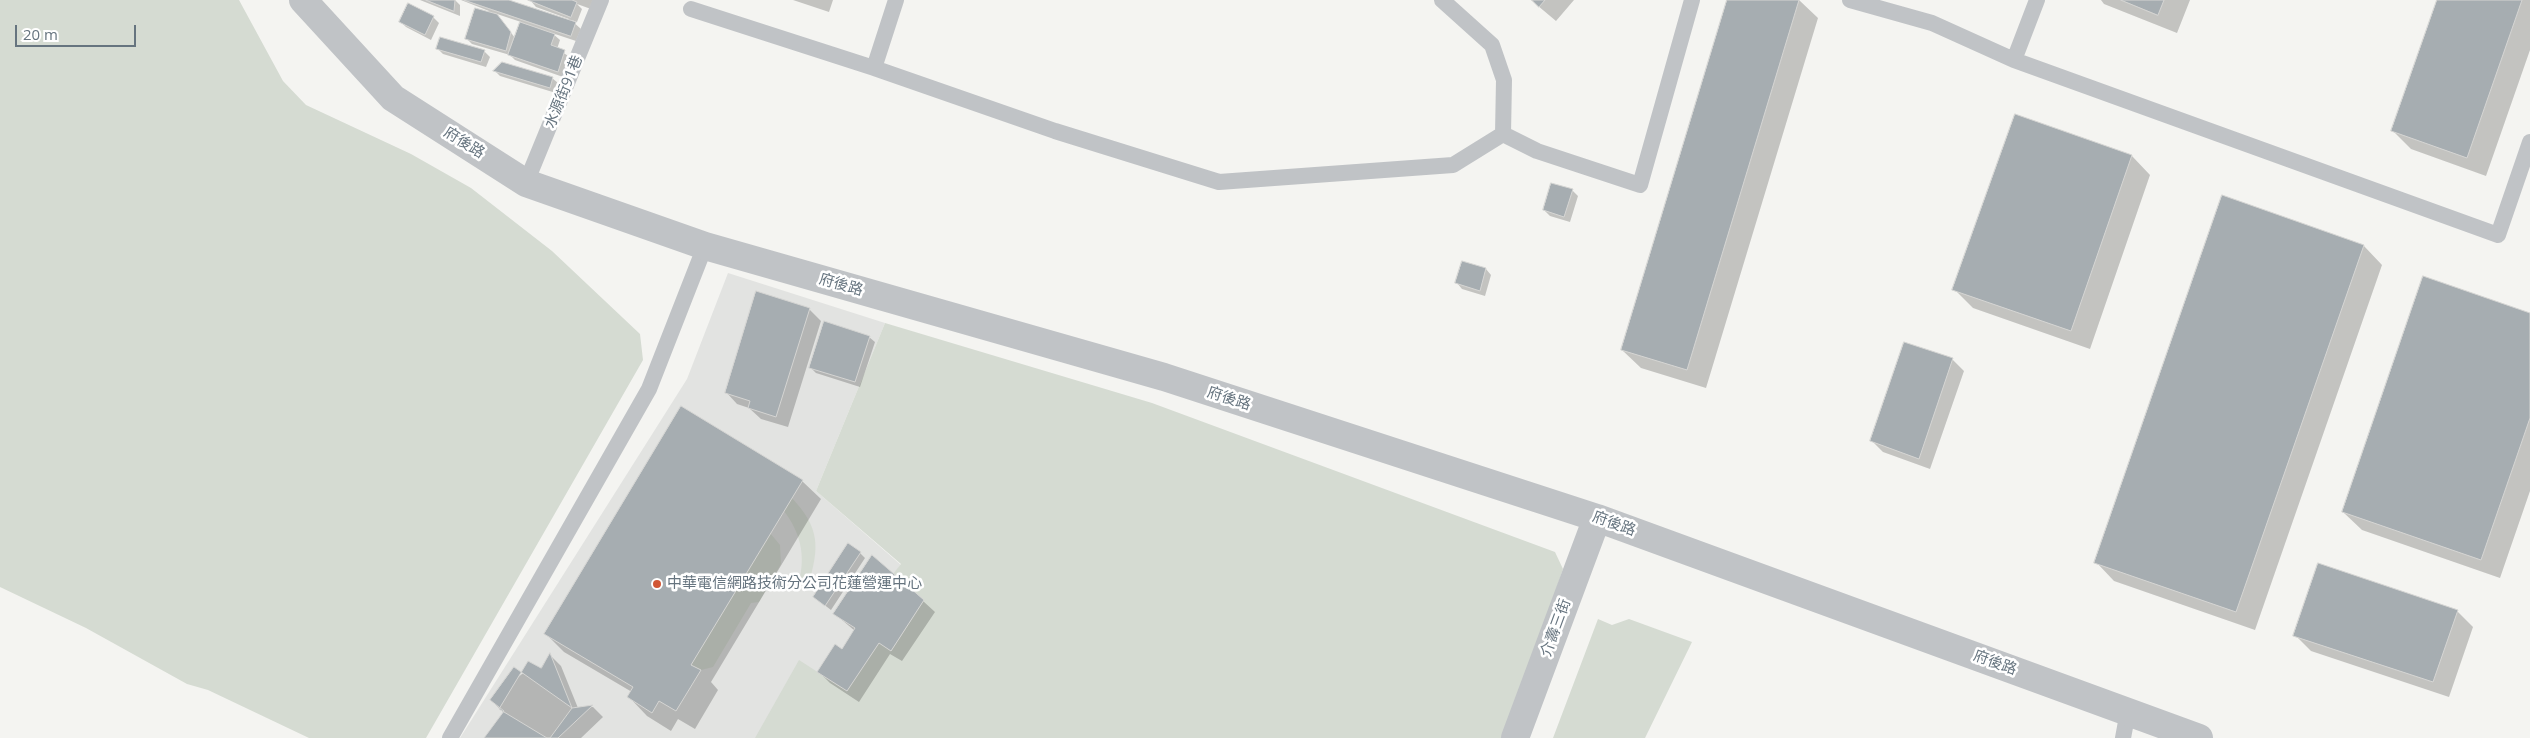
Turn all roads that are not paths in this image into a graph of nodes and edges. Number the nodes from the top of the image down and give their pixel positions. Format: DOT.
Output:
graph roads {
  1 [pos="303,0"];
  2 [pos="601,0"];
  3 [pos="896,0"];
  4 [pos="1442,0"];
  5 [pos="1692,0"];
  6 [pos="1850,0"];
  7 [pos="2037,0"];
  8 [pos="691,9"];
  9 [pos="2014,60"];
  10 [pos="874,68"];
  11 [pos="1503,134"];
  12 [pos="2530,142"];
  13 [pos="526,183"];
  14 [pos="705,246"];
  15 [pos="1597,518"];
  16 [pos="2128,711"];
  17 [pos="450,738"];
  18 [pos="1515,738"];
  19 [pos="2123,738"];
  20 [pos="2199,738"];
  1 -- 13 [label="street, 府後路"];
  2 -- 13 [label="lane, 水源街91巷"];
  3 -- 10 [label="lane"];
  4 -- 11 [label="lane"];
  5 -- 11 [label="lane"];
  6 -- 9 [label="lane"];
  7 -- 9 [label="lane"];
  8 -- 10 [label="lane"];
  9 -- 12 [label="lane"];
  10 -- 11 [label="lane"];
  13 -- 14 [label="street, 府後路"];
  14 -- 15 [label="street, 府後路"];
  14 -- 17 [label="lane"];
  15 -- 16 [label="street, 府後路"];
  15 -- 18 [label="street, 介壽三街"];
  16 -- 19 [label="lane"];
  16 -- 20 [label="street, 府後路"];
}
